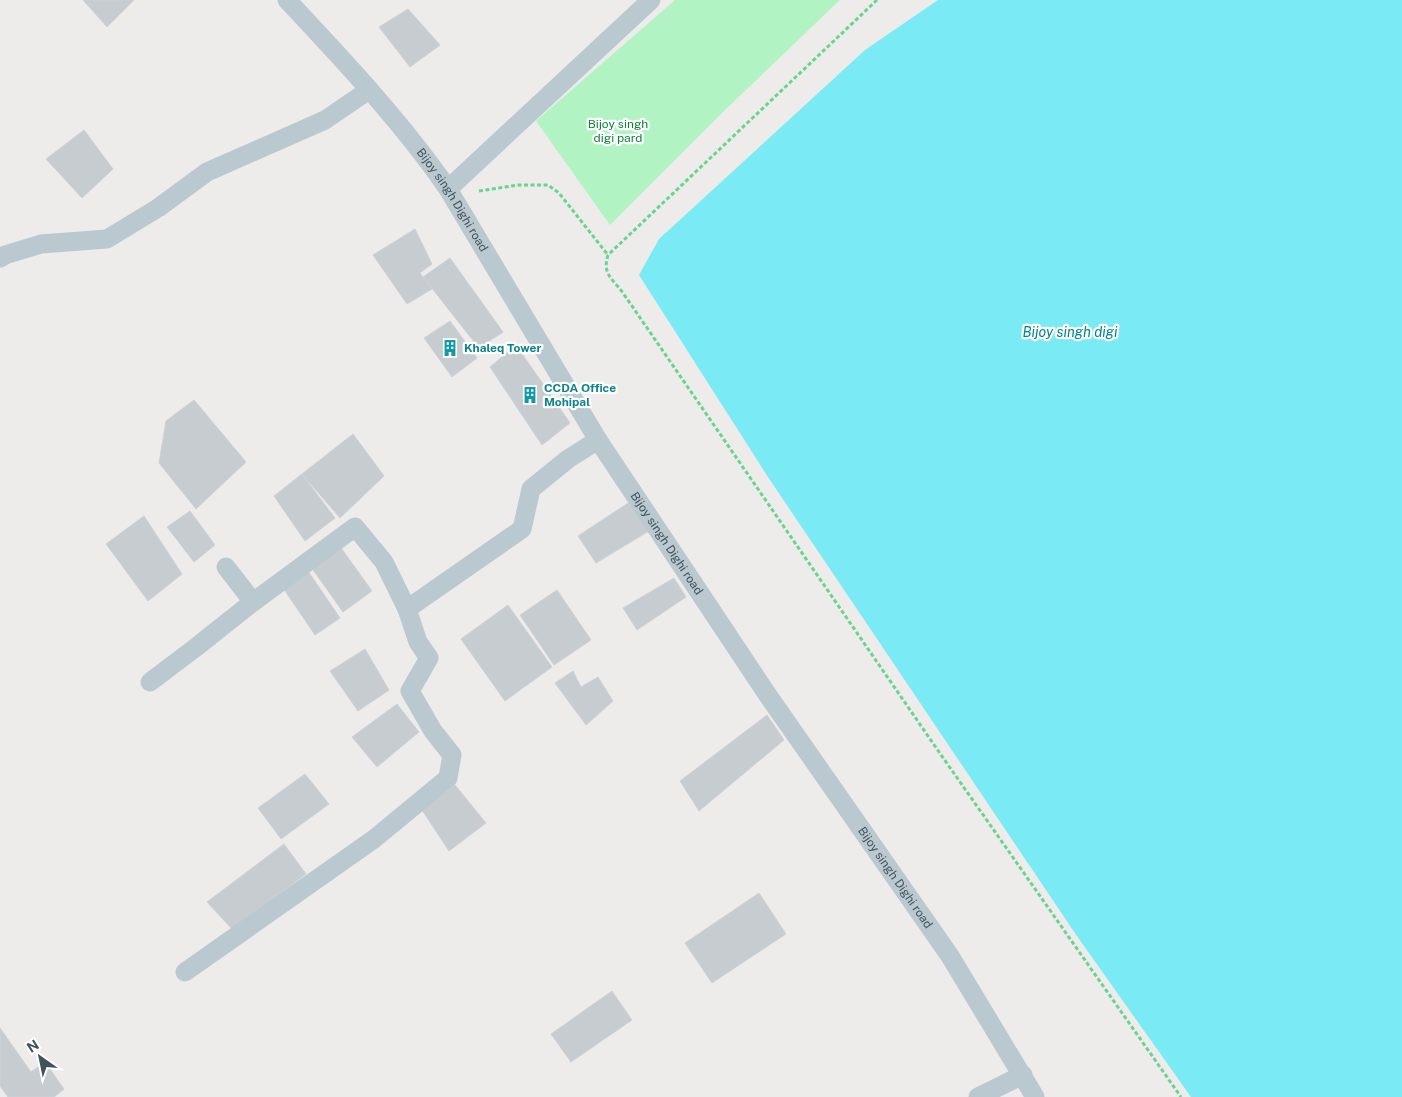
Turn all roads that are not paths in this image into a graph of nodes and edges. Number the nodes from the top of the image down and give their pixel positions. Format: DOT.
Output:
graph roads {
  1 [pos="287,0"];
  2 [pos="651,0"];
  3 [pos="369,90"];
  4 [pos="450,193"];
  5 [pos="0,258"];
  6 [pos="598,440"];
  7 [pos="226,567"];
  8 [pos="253,602"];
  9 [pos="406,610"];
  10 [pos="150,682"];
  11 [pos="185,972"];
  12 [pos="1023,1075"];
  13 [pos="978,1097"];
  14 [pos="1035,1097"];
  1 -- 3 [label="street, Bijoy singh Dighi road"];
  2 -- 4 [label="street"];
  3 -- 4 [label="street, Bijoy singh Dighi road"];
  3 -- 5 [label="street"];
  4 -- 6 [label="street, Bijoy singh Dighi road"];
  6 -- 9 [label="street"];
  6 -- 12 [label="street, Bijoy singh Dighi road"];
  7 -- 8 [label="street"];
  8 -- 9 [label="street"];
  8 -- 10 [label="street"];
  9 -- 11 [label="street"];
  12 -- 13 [label="street"];
  12 -- 14 [label="street, Bijoy singh Dighi road"];
}
